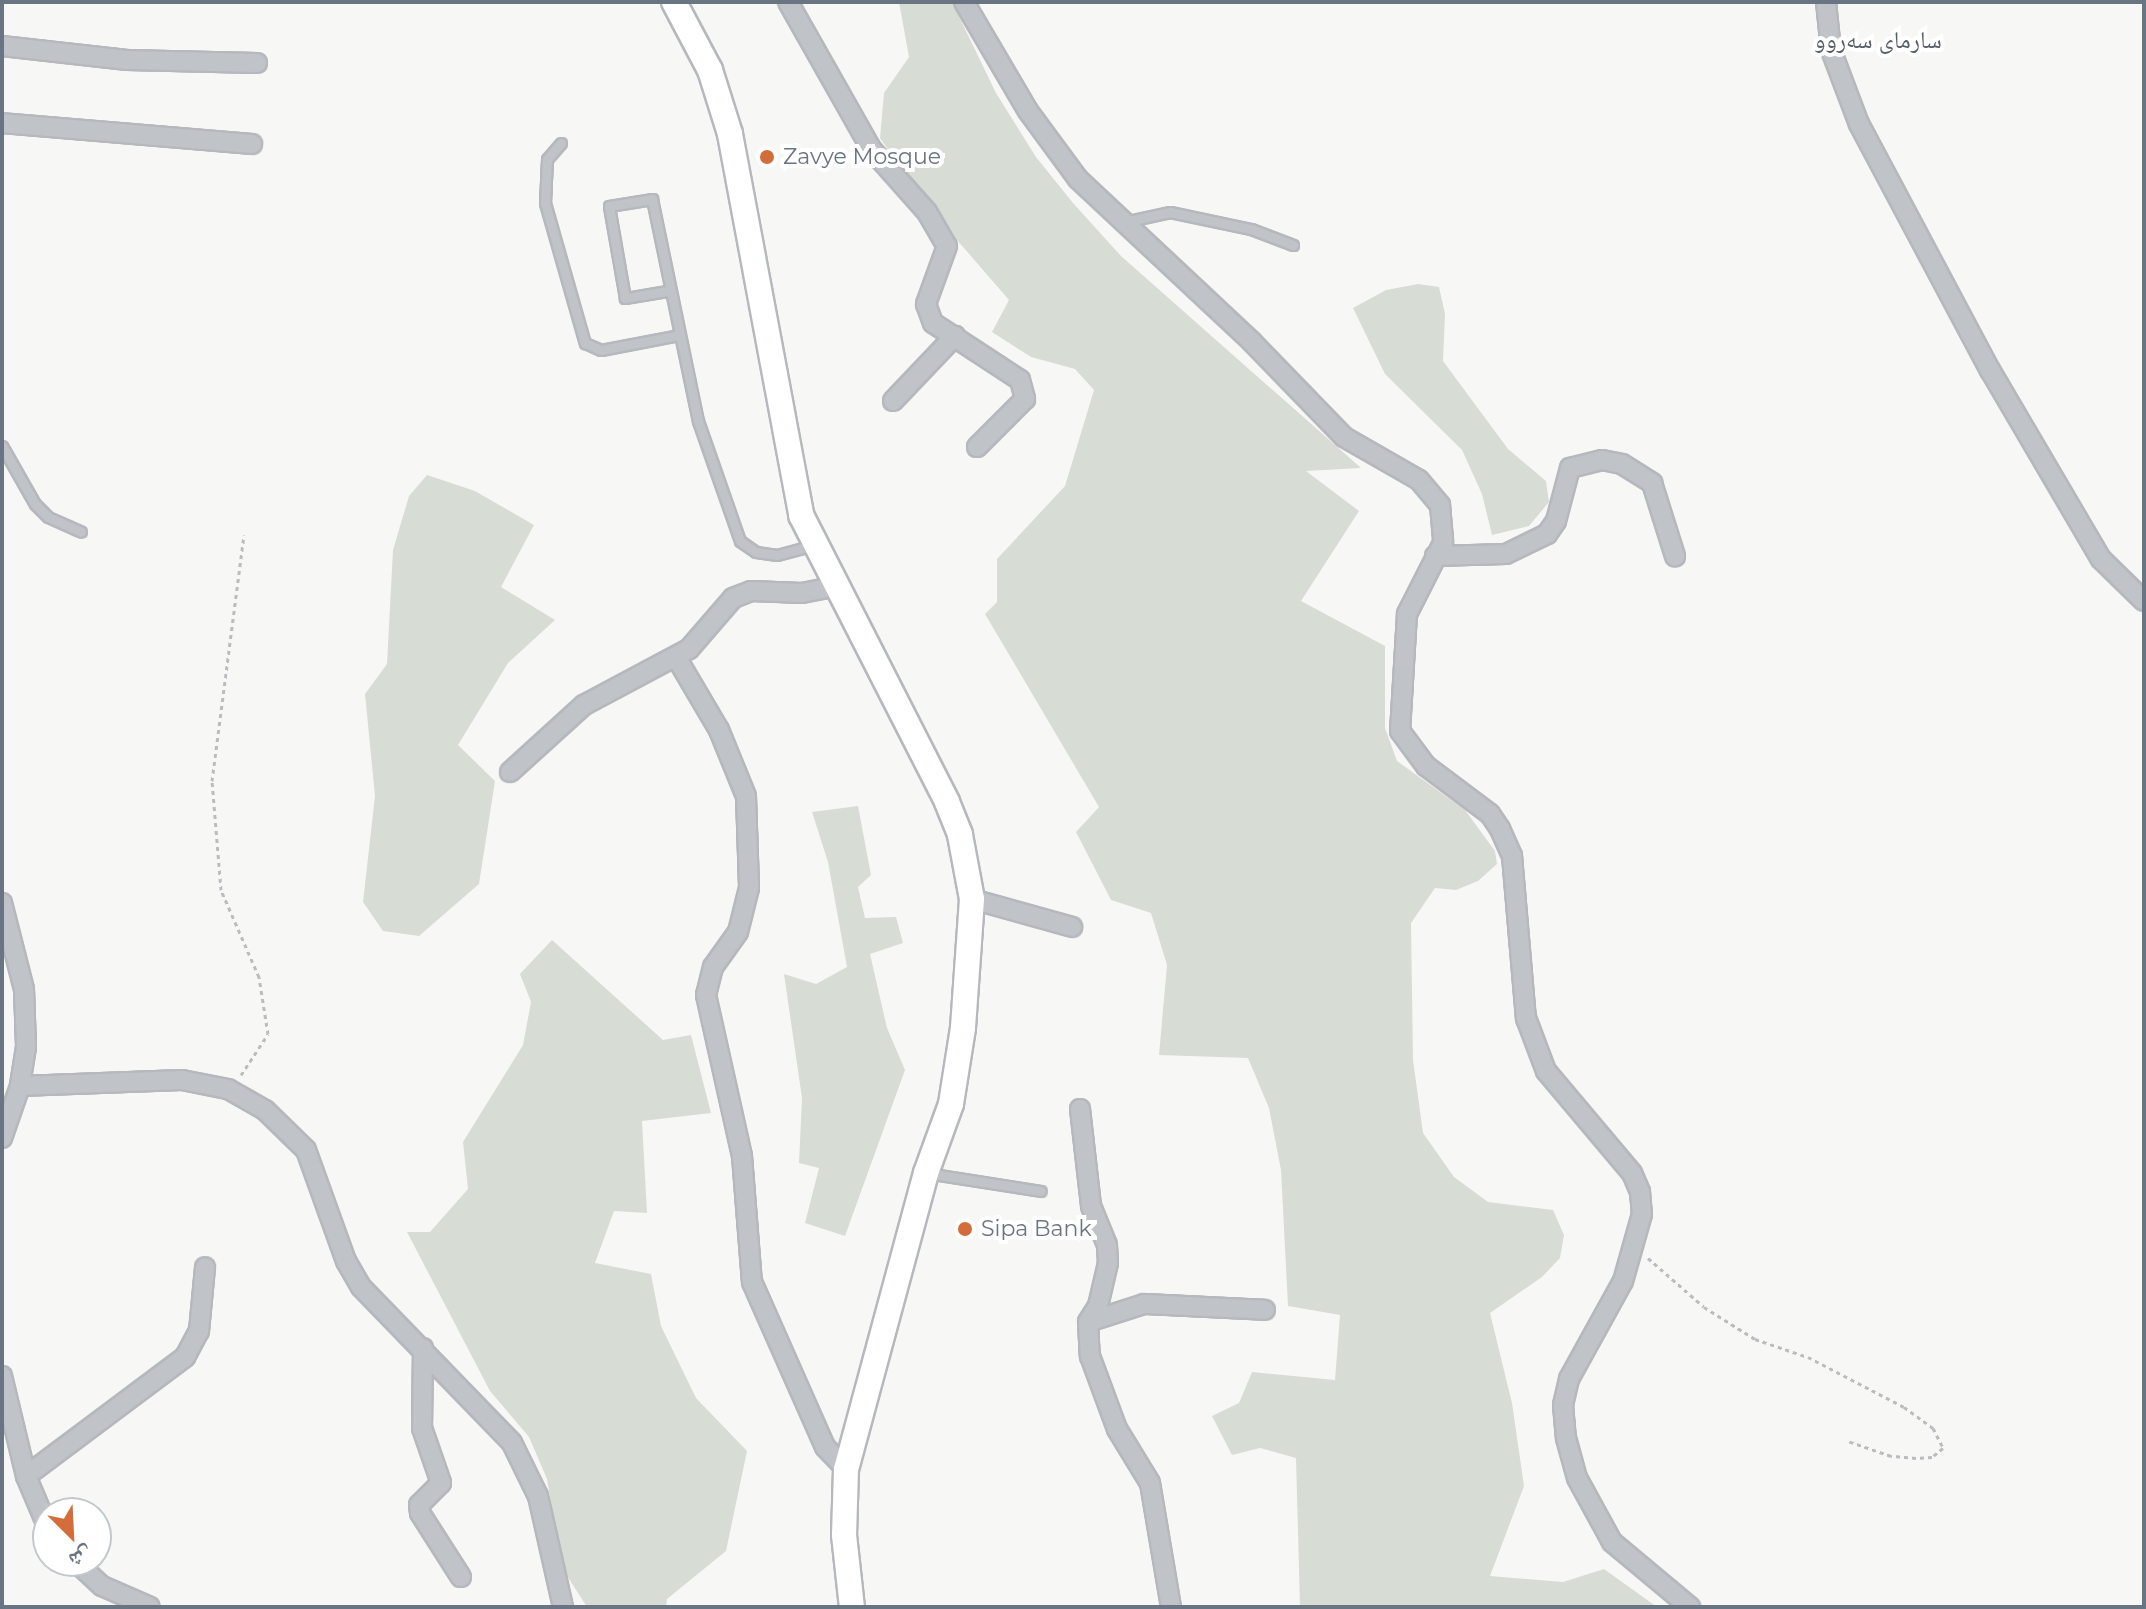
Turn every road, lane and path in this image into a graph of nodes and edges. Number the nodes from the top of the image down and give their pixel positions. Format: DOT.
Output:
graph roads {
  1 [pos="674,2"];
  2 [pos="788,2"];
  3 [pos="964,2"];
  4 [pos="1826,2"];
  5 [pos="2,46"];
  6 [pos="257,63"];
  7 [pos="2,123"];
  8 [pos="561,143"];
  9 [pos="252,144"];
  10 [pos="1121,223"];
  11 [pos="1293,245"];
  12 [pos="667,291"];
  13 [pos="679,335"];
  14 [pos="955,336"];
  15 [pos="893,401"];
  16 [pos="2,446"];
  17 [pos="977,447"];
  18 [pos="81,532"];
  19 [pos="244,535"];
  20 [pos="814,545"];
  21 [pos="1435,556"];
  22 [pos="1675,556"];
  23 [pos="834,587"];
  24 [pos="2144,601"];
  25 [pos="676,657"];
  26 [pos="510,772"];
  27 [pos="972,899"];
  28 [pos="2,903"];
  29 [pos="1072,927"];
  30 [pos="20,1086"];
  31 [pos="228,1089"];
  32 [pos="1080,1109"];
  33 [pos="2,1138"];
  34 [pos="926,1173"];
  35 [pos="1041,1191"];
  36 [pos="1636,1247"];
  37 [pos="205,1267"];
  38 [pos="1265,1310"];
  39 [pos="1088,1322"];
  40 [pos="423,1348"];
  41 [pos="2,1376"];
  42 [pos="1848,1441"];
  43 [pos="846,1469"];
  44 [pos="26,1476"];
  45 [pos="35,1497"];
  46 [pos="92,1577"];
  47 [pos="461,1577"];
  48 [pos="150,1607"];
  49 [pos="563,1607"];
  50 [pos="852,1607"];
  51 [pos="1171,1607"];
  52 [pos="1690,1607"];
  1 -- 20 [label="street"];
  2 -- 14 [label="street"];
  3 -- 10 [label="street"];
  4 -- 24 [label="street"];
  5 -- 6 [label="street"];
  7 -- 9 [label="street"];
  8 -- 13 [label="lane"];
  10 -- 11 [label="lane"];
  10 -- 21 [label="street"];
  12 -- 12 [label="lane"];
  12 -- 13 [label="lane"];
  13 -- 20 [label="lane"];
  14 -- 15 [label="street"];
  14 -- 17 [label="street"];
  16 -- 18 [label="lane"];
  19 -- 31 [label="path"];
  20 -- 23 [label="street"];
  21 -- 22 [label="street"];
  21 -- 36 [label="street"];
  23 -- 25 [label="street"];
  23 -- 27 [label="street"];
  25 -- 26 [label="street"];
  25 -- 43 [label="street"];
  27 -- 29 [label="street"];
  27 -- 34 [label="street"];
  28 -- 30 [label="street"];
  30 -- 31 [label="street"];
  30 -- 33 [label="street"];
  31 -- 40 [label="street"];
  32 -- 39 [label="street"];
  34 -- 35 [label="lane"];
  34 -- 43 [label="street"];
  36 -- 42 [label="path"];
  36 -- 52 [label="street"];
  37 -- 44 [label="street"];
  38 -- 39 [label="street"];
  39 -- 51 [label="street"];
  40 -- 47 [label="street"];
  40 -- 49 [label="street"];
  41 -- 44 [label="street"];
  43 -- 50 [label="street"];
  44 -- 45 [label="street"];
  46 -- 48 [label="street"];
}
